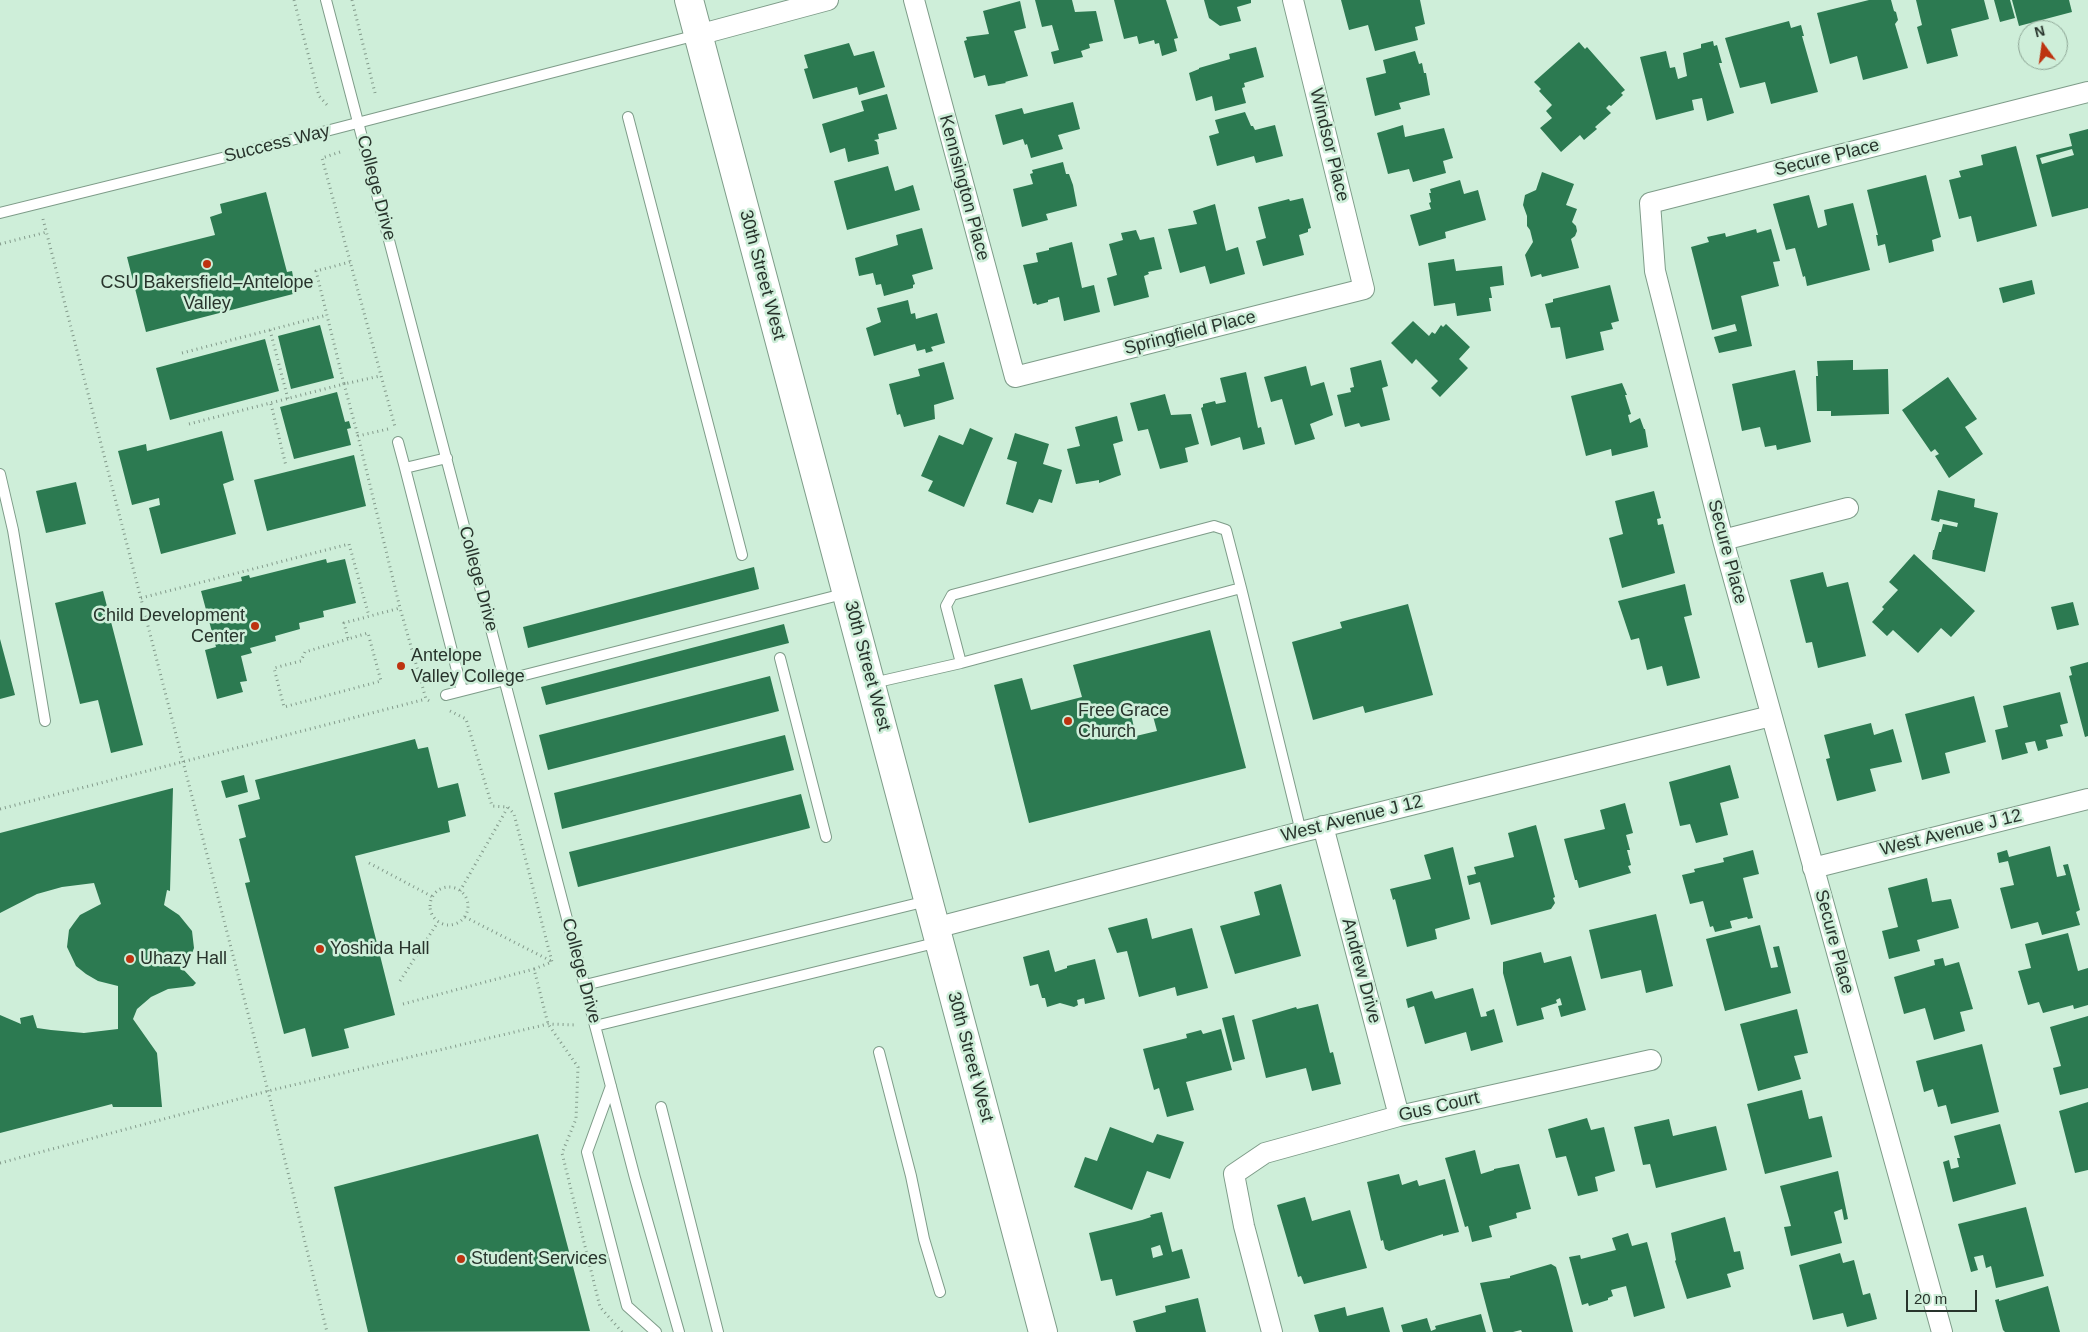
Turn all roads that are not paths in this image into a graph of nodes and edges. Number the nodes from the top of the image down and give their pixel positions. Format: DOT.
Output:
graph roads {
  1 [pos="326,0"];
  2 [pos="689,0"];
  3 [pos="828,0"];
  4 [pos="914,0"];
  5 [pos="1293,0"];
  6 [pos="698,35"];
  7 [pos="2088,92"];
  8 [pos="628,117"];
  9 [pos="358,123"];
  10 [pos="0,213"];
  11 [pos="1364,289"];
  12 [pos="1015,377"];
  13 [pos="398,442"];
  14 [pos="447,458"];
  15 [pos="405,468"];
  16 [pos="0,474"];
  17 [pos="1848,508"];
  18 [pos="1723,540"];
  19 [pos="742,555"];
  20 [pos="1241,588"];
  21 [pos="848,593"];
  22 [pos="780,658"];
  23 [pos="961,662"];
  24 [pos="504,679"];
  25 [pos="872,684"];
  26 [pos="462,690"];
  27 [pos="446,695"];
  28 [pos="1771,716"];
  29 [pos="45,721"];
  30 [pos="2088,799"];
  31 [pos="1323,826"];
  32 [pos="1301,832"];
  33 [pos="826,838"];
  34 [pos="1813,868"];
  35 [pos="928,900"];
  36 [pos="937,935"];
  37 [pos="584,985"];
  38 [pos="595,1026"];
  39 [pos="879,1052"];
  40 [pos="1651,1060"];
  41 [pos="611,1086"];
  42 [pos="660,1107"];
  43 [pos="1399,1116"];
  44 [pos="940,1292"];
  45 [pos="656,1332"];
  46 [pos="679,1332"];
  47 [pos="718,1332"];
  48 [pos="1043,1332"];
  49 [pos="1272,1332"];
  50 [pos="1942,1332"];
  1 -- 9 [label="lane, College Drive"];
  2 -- 6 [label="main road, 30th Street West"];
  3 -- 6 [label="street"];
  4 -- 12 [label="street, Kennsington Place"];
  5 -- 11 [label="street, Windsor Place"];
  6 -- 9 [label="lane, Success Way"];
  6 -- 21 [label="main road, 30th Street West"];
  7 -- 18 [label="street, Secure Place"];
  8 -- 19 [label="lane"];
  9 -- 10 [label="lane, Success Way"];
  9 -- 14 [label="lane, College Drive"];
  11 -- 12 [label="street, Springfield Place"];
  13 -- 15 [label="lane"];
  14 -- 15 [label="lane"];
  14 -- 24 [label="lane, College Drive"];
  15 -- 26 [label="lane"];
  16 -- 29 [label="lane"];
  17 -- 18 [label="street"];
  18 -- 28 [label="street, Secure Place"];
  20 -- 23 [label="lane"];
  20 -- 23 [label="lane"];
  20 -- 32 [label="lane"];
  21 -- 24 [label="lane"];
  21 -- 25 [label="main road, 30th Street West"];
  22 -- 33 [label="lane"];
  23 -- 25 [label="lane"];
  24 -- 26 [label="lane"];
  24 -- 37 [label="lane, College Drive"];
  25 -- 35 [label="main road, 30th Street West"];
  26 -- 27 [label="lane"];
  28 -- 31 [label="street, West Avenue J 12"];
  28 -- 34 [label="street, Secure Place"];
  30 -- 34 [label="street, West Avenue J 12"];
  31 -- 32 [label="street, West Avenue J 12"];
  31 -- 43 [label="street, Andrew Drive"];
  32 -- 36 [label="street, West Avenue J 12"];
  34 -- 50 [label="street, Secure Place"];
  35 -- 36 [label="main road, 30th Street West"];
  35 -- 37 [label="lane"];
  36 -- 38 [label="lane"];
  36 -- 48 [label="main road, 30th Street West"];
  37 -- 38 [label="lane, College Drive"];
  38 -- 41 [label="lane, College Drive"];
  39 -- 44 [label="lane"];
  40 -- 43 [label="street, Gus Court"];
  41 -- 45 [label="lane"];
  41 -- 46 [label="lane, College Drive"];
  42 -- 47 [label="lane"];
  43 -- 49 [label="street, Gus Court"];
}
